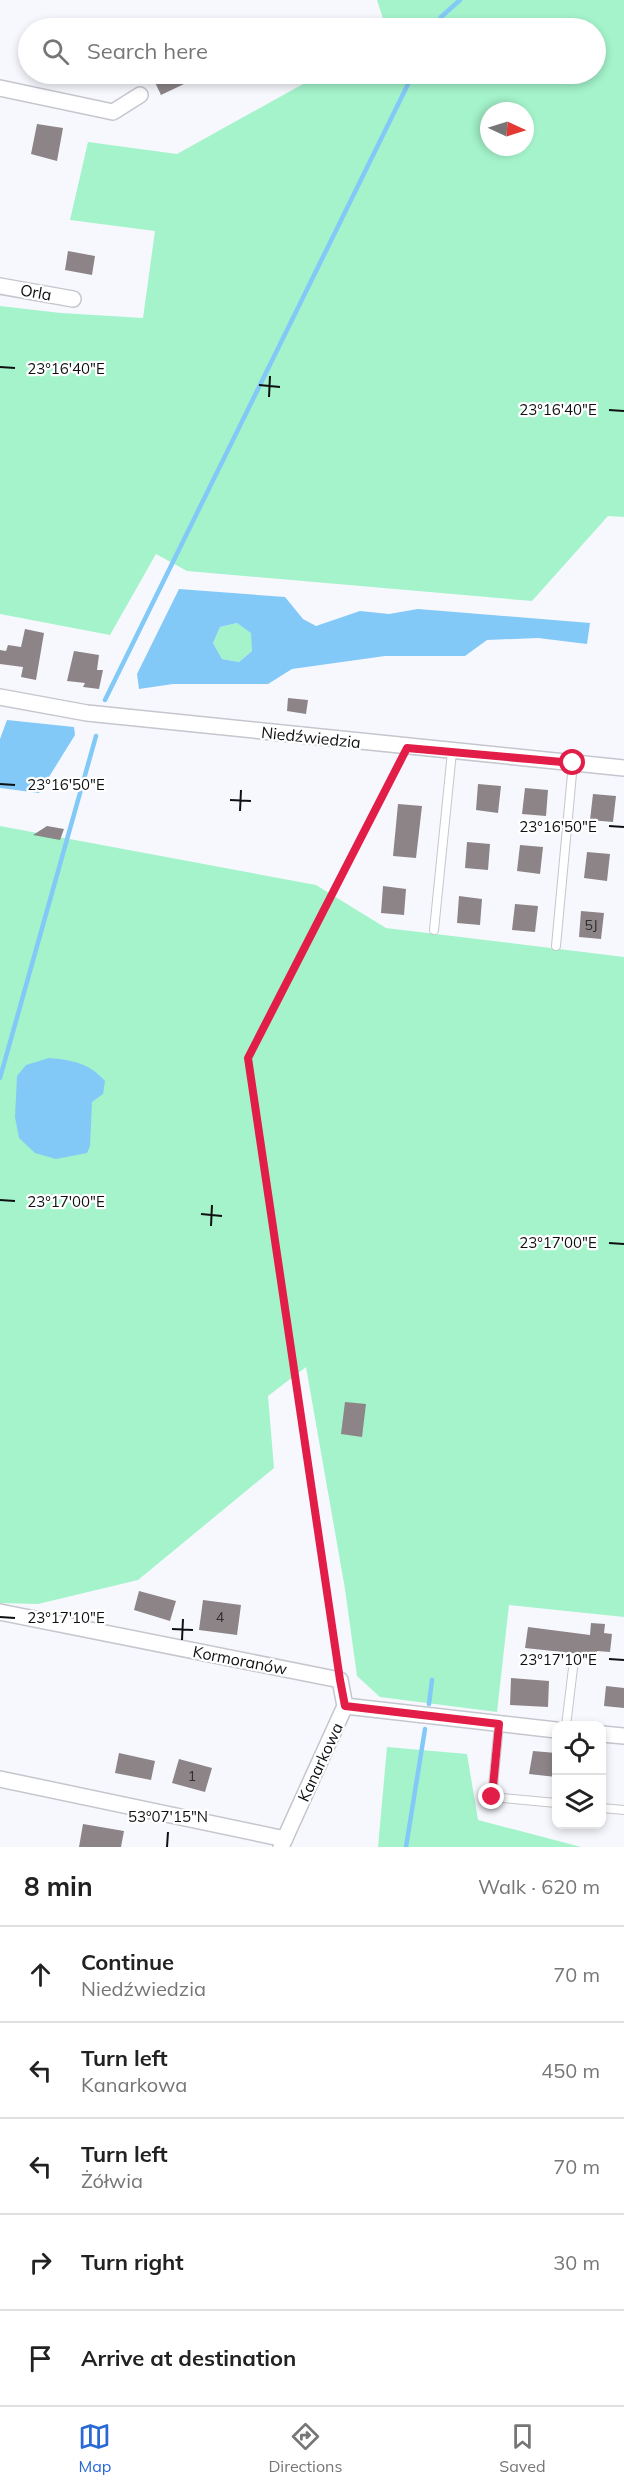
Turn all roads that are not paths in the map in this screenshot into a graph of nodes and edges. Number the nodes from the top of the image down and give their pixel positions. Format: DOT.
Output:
graph roads {
  1 [pos="0,88"];
  2 [pos="140,95"];
  3 [pos="0,286"];
  4 [pos="73,299"];
  5 [pos="0,697"];
  6 [pos="452,752"];
  7 [pos="573,763"];
  8 [pos="624,768"];
  9 [pos="434,930"];
  10 [pos="556,946"];
  11 [pos="0,1612"];
  12 [pos="573,1668"];
  13 [pos="340,1680"];
  14 [pos="345,1706"];
  15 [pos="566,1721"];
  16 [pos="499,1724"];
  17 [pos="552,1730"];
  18 [pos="606,1734"];
  19 [pos="624,1736"];
  20 [pos="0,1779"];
  21 [pos="552,1803"];
  22 [pos="606,1808"];
  23 [pos="624,1810"];
  24 [pos="283,1843"];
  1 -- 2 [label="street"];
  3 -- 4 [label="street, Orla"];
  5 -- 6 [label="street, Niedźwiedzia"];
  6 -- 7 [label="street, Niedźwiedzia"];
  6 -- 9 [label="lane"];
  7 -- 8 [label="street, Niedźwiedzia"];
  7 -- 10 [label="lane"];
  11 -- 13 [label="street, Kormoranów"];
  12 -- 15 [label="lane"];
  13 -- 14 [label="street, Kanarkowa"];
  14 -- 16 [label="street"];
  14 -- 24 [label="street, Kanarkowa"];
  16 -- 17 [label="street"];
  16 -- 21 [label="lane"];
  18 -- 19 [label="street"];
  20 -- 24 [label="street"];
  22 -- 23 [label="lane"];
}
